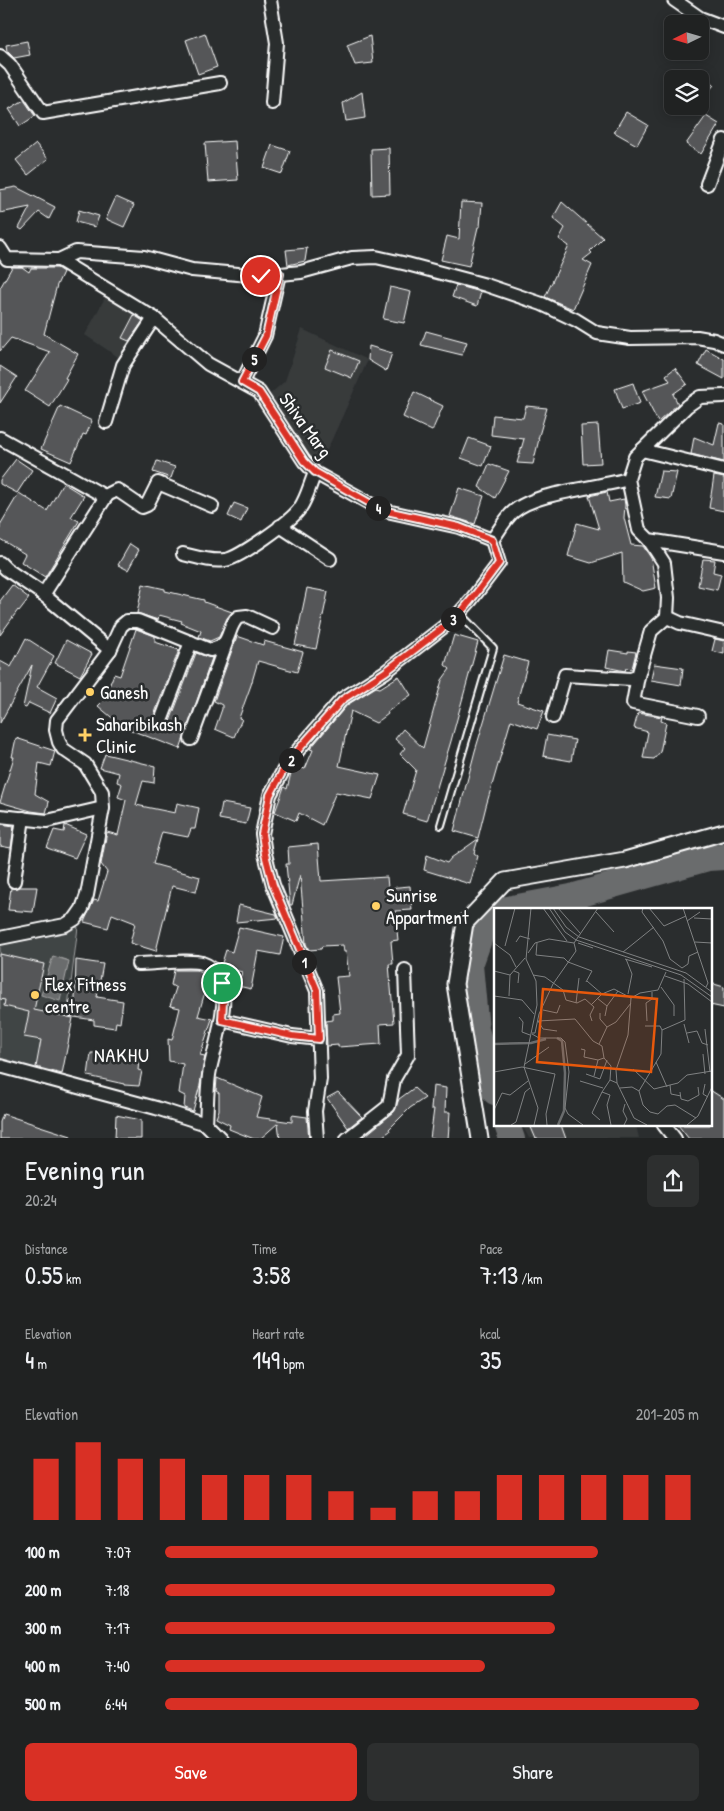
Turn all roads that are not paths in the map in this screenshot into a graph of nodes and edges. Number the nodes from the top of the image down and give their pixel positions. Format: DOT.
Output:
graph roads {
  1 [pos="270,0"];
  2 [pos="674,0"];
  3 [pos="724,27"];
  4 [pos="0,56"];
  5 [pos="220,83"];
  6 [pos="272,103"];
  7 [pos="724,140"];
  8 [pos="707,184"];
  9 [pos="2,259"];
  10 [pos="59,260"];
  11 [pos="280,274"];
  12 [pos="154,318"];
  13 [pos="724,344"];
  14 [pos="242,382"];
  15 [pos="724,396"];
  16 [pos="106,422"];
  17 [pos="0,438"];
  18 [pos="642,450"];
  19 [pos="724,470"];
  20 [pos="315,472"];
  21 [pos="628,478"];
  22 [pos="106,497"];
  23 [pos="212,506"];
  24 [pos="280,526"];
  25 [pos="492,540"];
  26 [pos="649,540"];
  27 [pos="724,552"];
  28 [pos="183,554"];
  29 [pos="330,559"];
  30 [pos="0,563"];
  31 [pos="43,595"];
  32 [pos="459,613"];
  33 [pos="667,617"];
  34 [pos="273,628"];
  35 [pos="724,633"];
  36 [pos="191,642"];
  37 [pos="226,643"];
  38 [pos="110,650"];
  39 [pos="638,676"];
  40 [pos="553,716"];
  41 [pos="698,716"];
  42 [pos="161,721"];
  43 [pos="191,740"];
  44 [pos="103,808"];
  45 [pos="0,816"];
  46 [pos="23,818"];
  47 [pos="441,825"];
  48 [pos="724,832"];
  49 [pos="14,881"];
  50 [pos="0,938"];
  51 [pos="138,964"];
  52 [pos="405,970"];
  53 [pos="222,1020"];
  54 [pos="319,1039"];
  55 [pos="0,1066"];
  56 [pos="206,1124"];
  57 [pos="665,1126"];
  58 [pos="221,1138"];
  59 [pos="316,1138"];
  60 [pos="347,1138"];
  61 [pos="480,1138"];
  62 [pos="675,1138"];
  1 -- 6 [label="street"];
  2 -- 3 [label="street"];
  4 -- 5 [label="street"];
  7 -- 8 [label="street"];
  9 -- 10 [label="street"];
  10 -- 11 [label="street"];
  10 -- 12 [label="street, Shiva Marg"];
  11 -- 13 [label="street"];
  11 -- 14 [label="street"];
  12 -- 14 [label="street, Shiva Marg"];
  12 -- 16 [label="street"];
  14 -- 20 [label="street, Shiva Marg"];
  15 -- 18 [label="street"];
  17 -- 22 [label="street"];
  18 -- 19 [label="street"];
  18 -- 21 [label="street"];
  20 -- 24 [label="street"];
  20 -- 25 [label="street, Shiva Marg"];
  21 -- 25 [label="street"];
  21 -- 26 [label="street"];
  22 -- 23 [label="street"];
  22 -- 31 [label="street"];
  24 -- 28 [label="street"];
  24 -- 29 [label="street"];
  25 -- 32 [label="street"];
  26 -- 27 [label="street"];
  26 -- 33 [label="street"];
  30 -- 31 [label="street"];
  31 -- 38 [label="street"];
  32 -- 47 [label="lane"];
  32 -- 54 [label="street"];
  33 -- 35 [label="street"];
  33 -- 39 [label="street"];
  34 -- 37 [label="street"];
  36 -- 37 [label="street"];
  36 -- 38 [label="street"];
  36 -- 42 [label="street"];
  37 -- 43 [label="street"];
  38 -- 44 [label="street"];
  39 -- 40 [label="street"];
  39 -- 41 [label="street"];
  44 -- 46 [label="street"];
  44 -- 50 [label="street"];
  45 -- 46 [label="street"];
  46 -- 49 [label="street"];
  48 -- 61 [label="street"];
  51 -- 53 [label="street"];
  52 -- 60 [label="street"];
  53 -- 54 [label="street"];
  53 -- 56 [label="street"];
  54 -- 59 [label="street"];
  55 -- 56 [label="street"];
  56 -- 58 [label="street"];
  57 -- 62 [label="street"];
}
